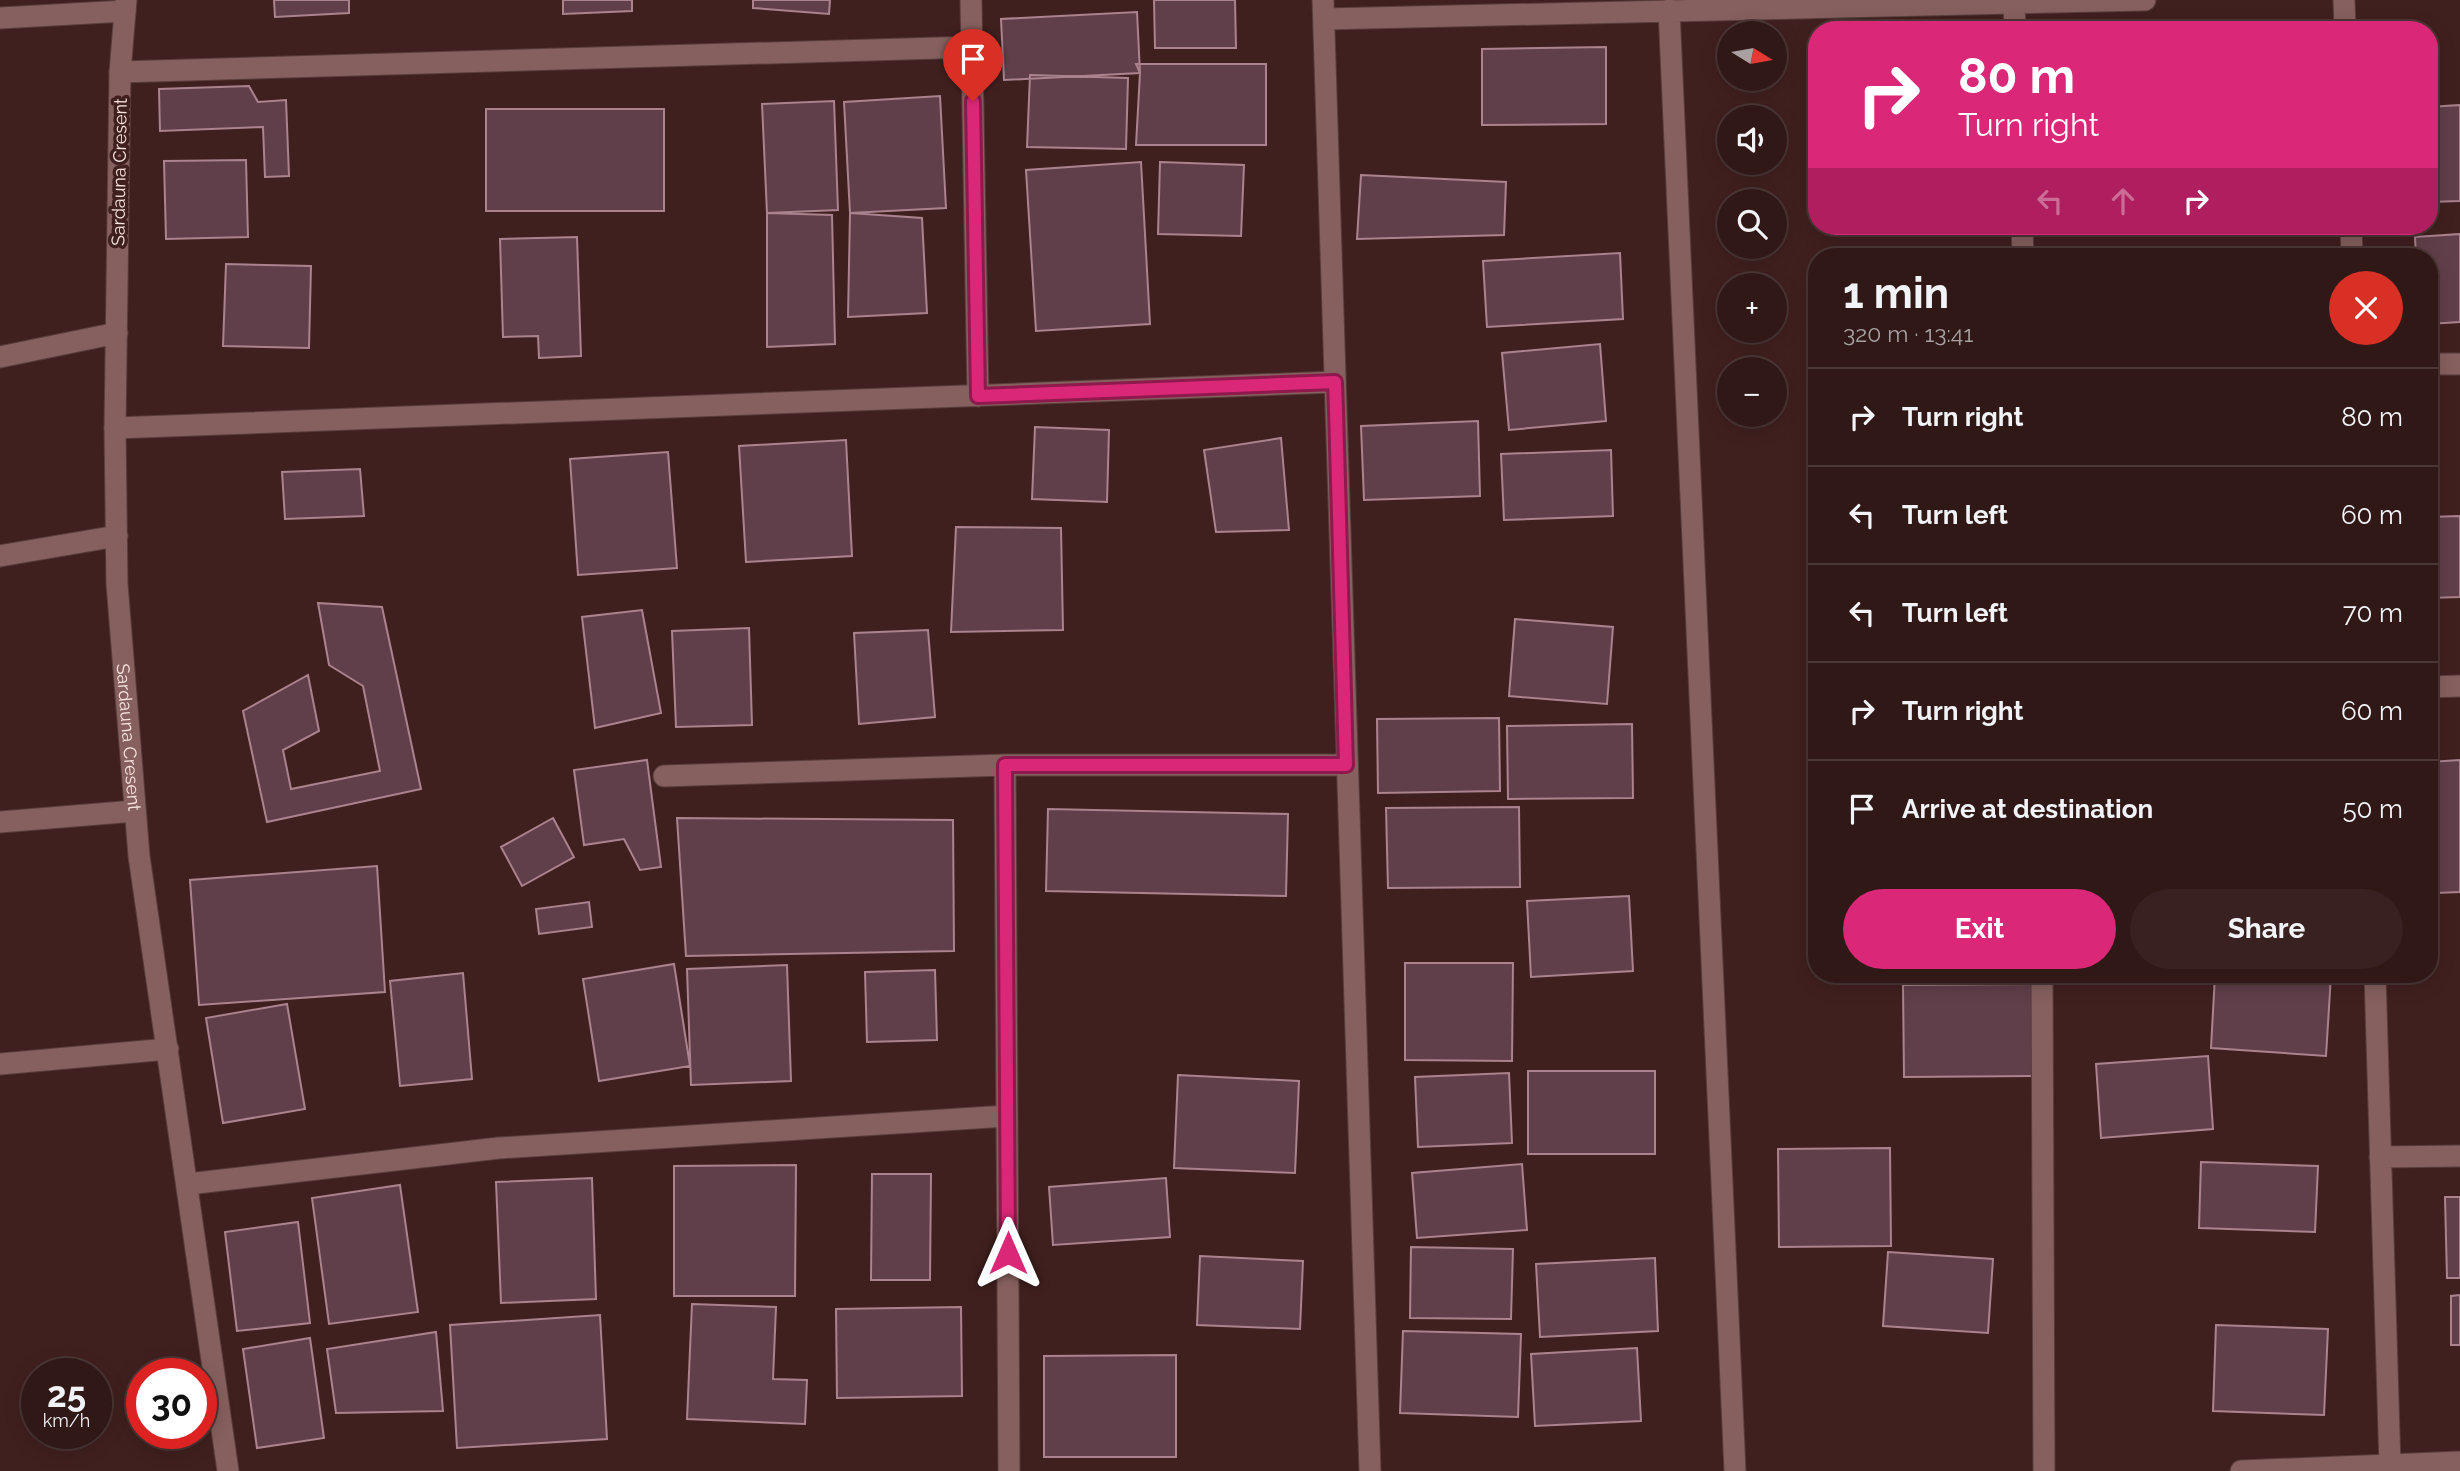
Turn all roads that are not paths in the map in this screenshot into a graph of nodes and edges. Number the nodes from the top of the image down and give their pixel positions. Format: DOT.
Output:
graph roads {
  1 [pos="971,0"];
  2 [pos="2145,0"];
  3 [pos="2344,0"];
  4 [pos="2014,4"];
  5 [pos="125,5"];
  6 [pos="1324,9"];
  7 [pos="1669,10"];
  8 [pos="0,18"];
  9 [pos="2015,21"];
  10 [pos="2345,21"];
  11 [pos="972,47"];
  12 [pos="120,72"];
  13 [pos="117,333"];
  14 [pos="0,357"];
  15 [pos="2438,364"];
  16 [pos="2460,364"];
  17 [pos="1335,382"];
  18 [pos="978,396"];
  19 [pos="115,428"];
  20 [pos="117,536"];
  21 [pos="0,556"];
  22 [pos="2460,686"];
  23 [pos="2438,687"];
  24 [pos="1005,765"];
  25 [pos="1346,765"];
  26 [pos="664,776"];
  27 [pos="135,811"];
  28 [pos="0,822"];
  29 [pos="2042,983"];
  30 [pos="2375,983"];
  31 [pos="168,1049"];
  32 [pos="0,1064"];
  33 [pos="1007,1116"];
  34 [pos="2460,1156"];
  35 [pos="2380,1157"];
  36 [pos="188,1184"];
  37 [pos="2460,1462"];
  38 [pos="2390,1465"];
  39 [pos="228,1471"];
  40 [pos="1009,1471"];
  41 [pos="1370,1471"];
  42 [pos="1735,1471"];
  43 [pos="2044,1471"];
  44 [pos="2241,1471"];
  1 -- 11 [label="street"];
  2 -- 4 [label="street"];
  3 -- 10 [label="street"];
  4 -- 7 [label="street"];
  4 -- 9 [label="street"];
  5 -- 8 [label="street"];
  5 -- 12 [label="street, Sardauna Cresent"];
  6 -- 7 [label="street"];
  6 -- 17 [label="street"];
  7 -- 42 [label="street"];
  11 -- 12 [label="street"];
  11 -- 18 [label="street"];
  12 -- 13 [label="street, Sardauna Cresent"];
  13 -- 14 [label="street"];
  13 -- 19 [label="street, Sardauna Cresent"];
  15 -- 16 [label="street"];
  17 -- 18 [label="street"];
  17 -- 25 [label="street"];
  18 -- 19 [label="street"];
  19 -- 20 [label="street, Sardauna Cresent"];
  20 -- 21 [label="street"];
  20 -- 27 [label="street, Sardauna Cresent"];
  22 -- 23 [label="street"];
  24 -- 25 [label="street"];
  24 -- 26 [label="street"];
  24 -- 33 [label="street"];
  25 -- 41 [label="street"];
  27 -- 28 [label="street"];
  27 -- 31 [label="street, Sardauna Cresent"];
  29 -- 43 [label="street"];
  30 -- 35 [label="street"];
  31 -- 32 [label="street"];
  31 -- 36 [label="street, Sardauna Cresent"];
  33 -- 36 [label="street"];
  33 -- 40 [label="street"];
  34 -- 35 [label="street"];
  35 -- 38 [label="street"];
  36 -- 39 [label="street, Sardauna Cresent"];
  37 -- 38 [label="street"];
  38 -- 44 [label="street"];
}
